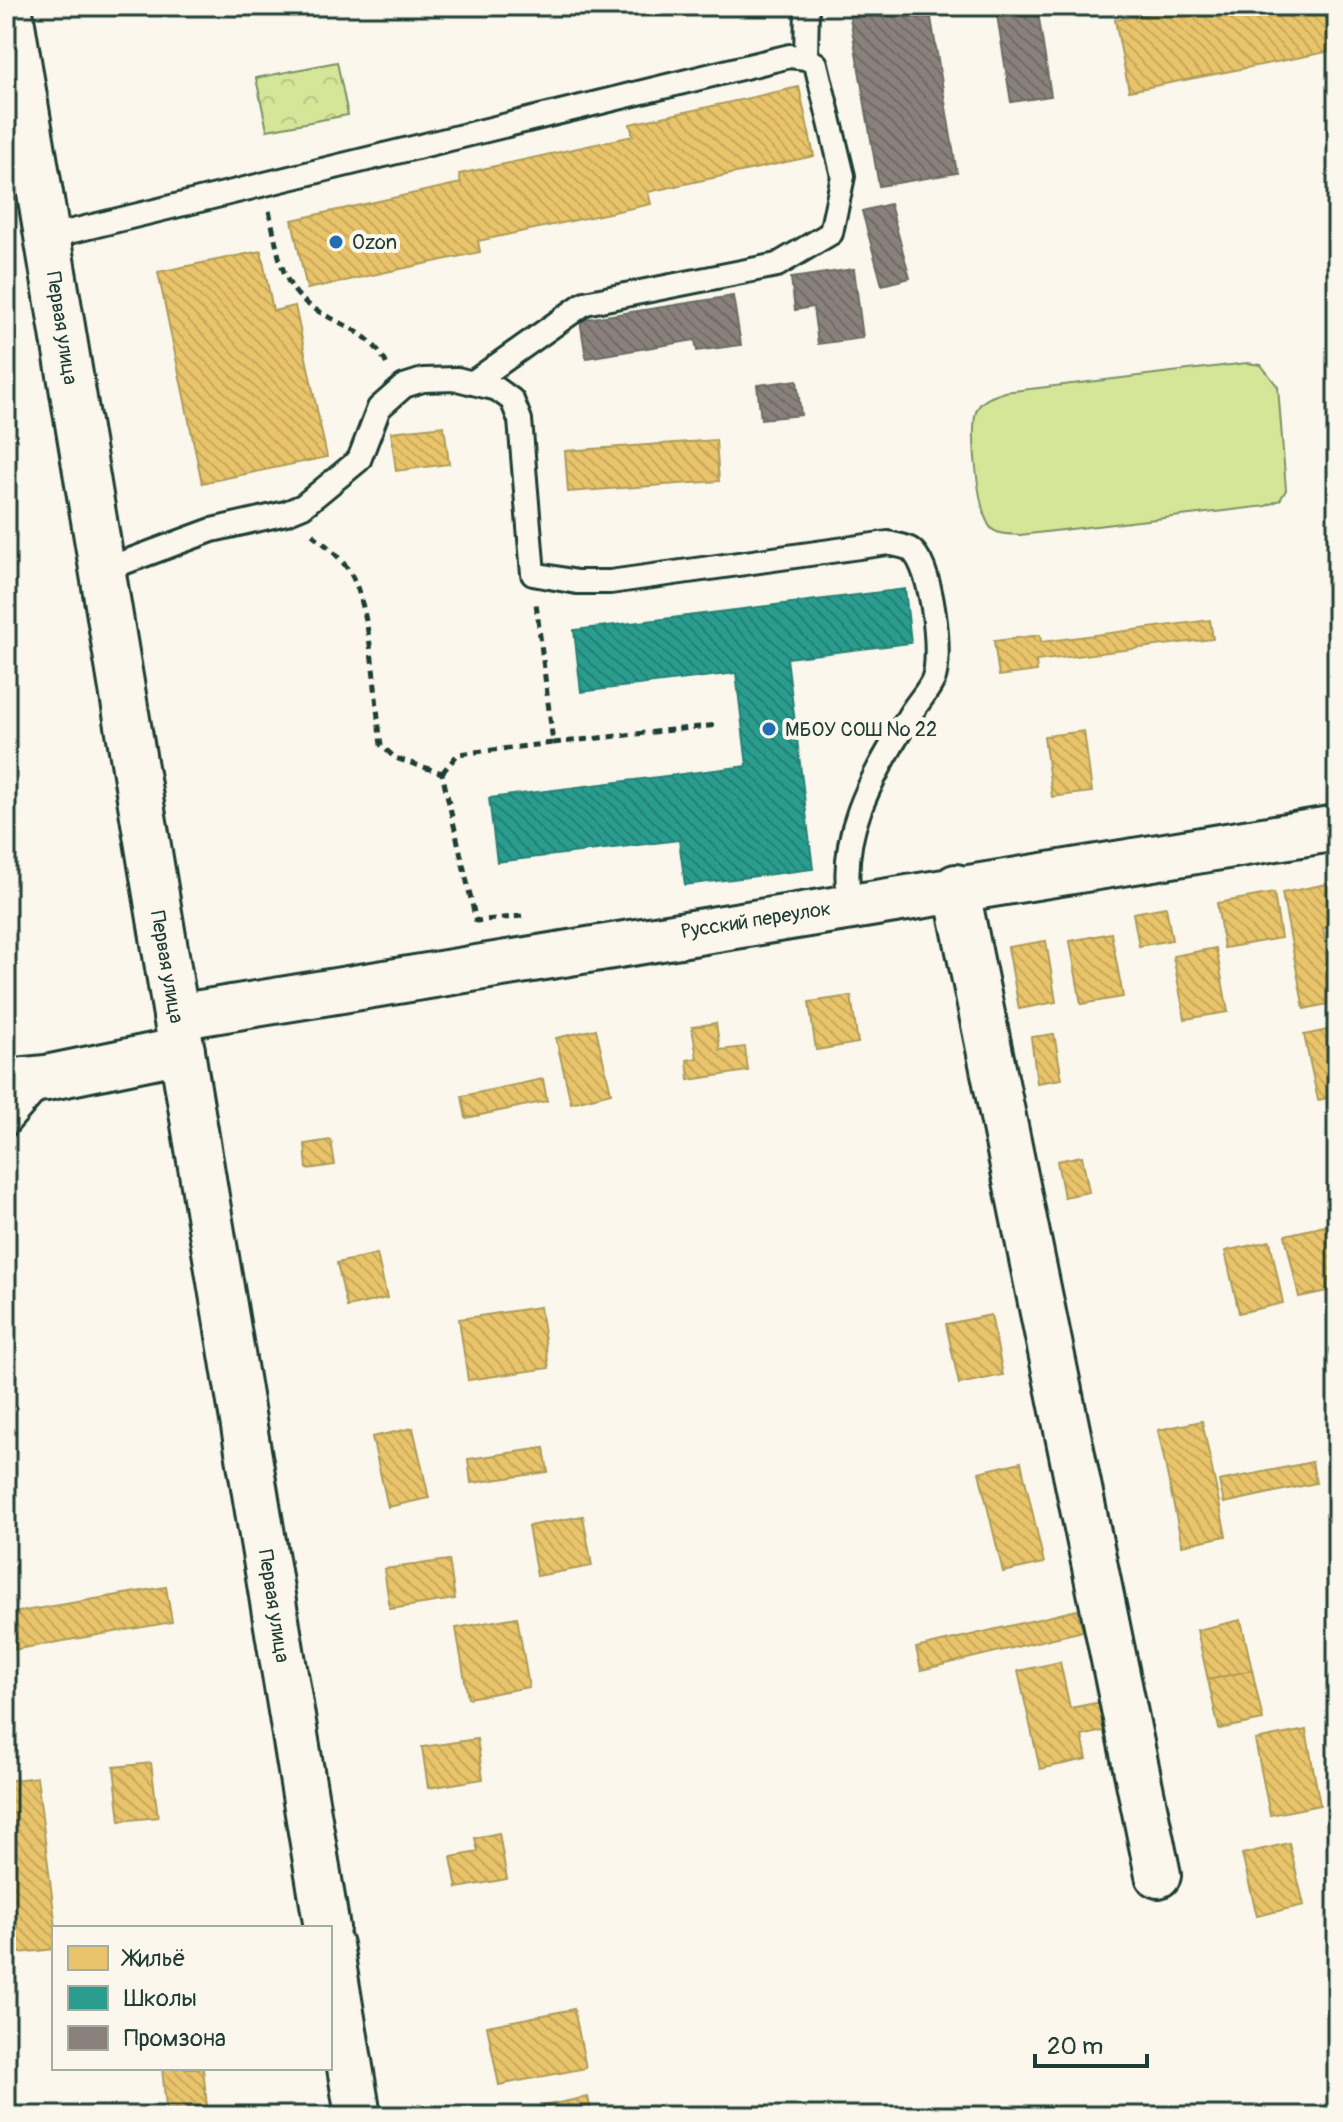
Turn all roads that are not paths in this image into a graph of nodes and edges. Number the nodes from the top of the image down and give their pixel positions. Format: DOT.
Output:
graph roads {
  1 [pos="9,6"];
  2 [pos="807,6"];
  3 [pos="806,58"];
  4 [pos="48,237"];
  5 [pos="472,383"];
  6 [pos="101,571"];
  7 [pos="1337,828"];
  8 [pos="956,887"];
  9 [pos="850,905"];
  10 [pos="179,1034"];
  11 [pos="26,1080"];
  12 [pos="6,1125"];
  13 [pos="1158,1875"];
  14 [pos="327,1926"];
  15 [pos="332,1957"];
  16 [pos="358,2116"];
  1 -- 4 [label="street, Первая улица"];
  2 -- 3 [label="lane"];
  3 -- 4 [label="lane"];
  3 -- 5 [label="lane"];
  4 -- 6 [label="street, Первая улица"];
  5 -- 6 [label="lane"];
  5 -- 9 [label="lane"];
  6 -- 10 [label="street, Первая улица"];
  7 -- 8 [label="street, Русский переулок"];
  8 -- 9 [label="street, Русский переулок"];
  8 -- 13 [label="street"];
  9 -- 10 [label="street, Русский переулок"];
  10 -- 11 [label="street, Русский переулок"];
  10 -- 14 [label="street, Первая улица"];
  11 -- 12 [label="lane"];
  15 -- 16 [label="street"];
}
